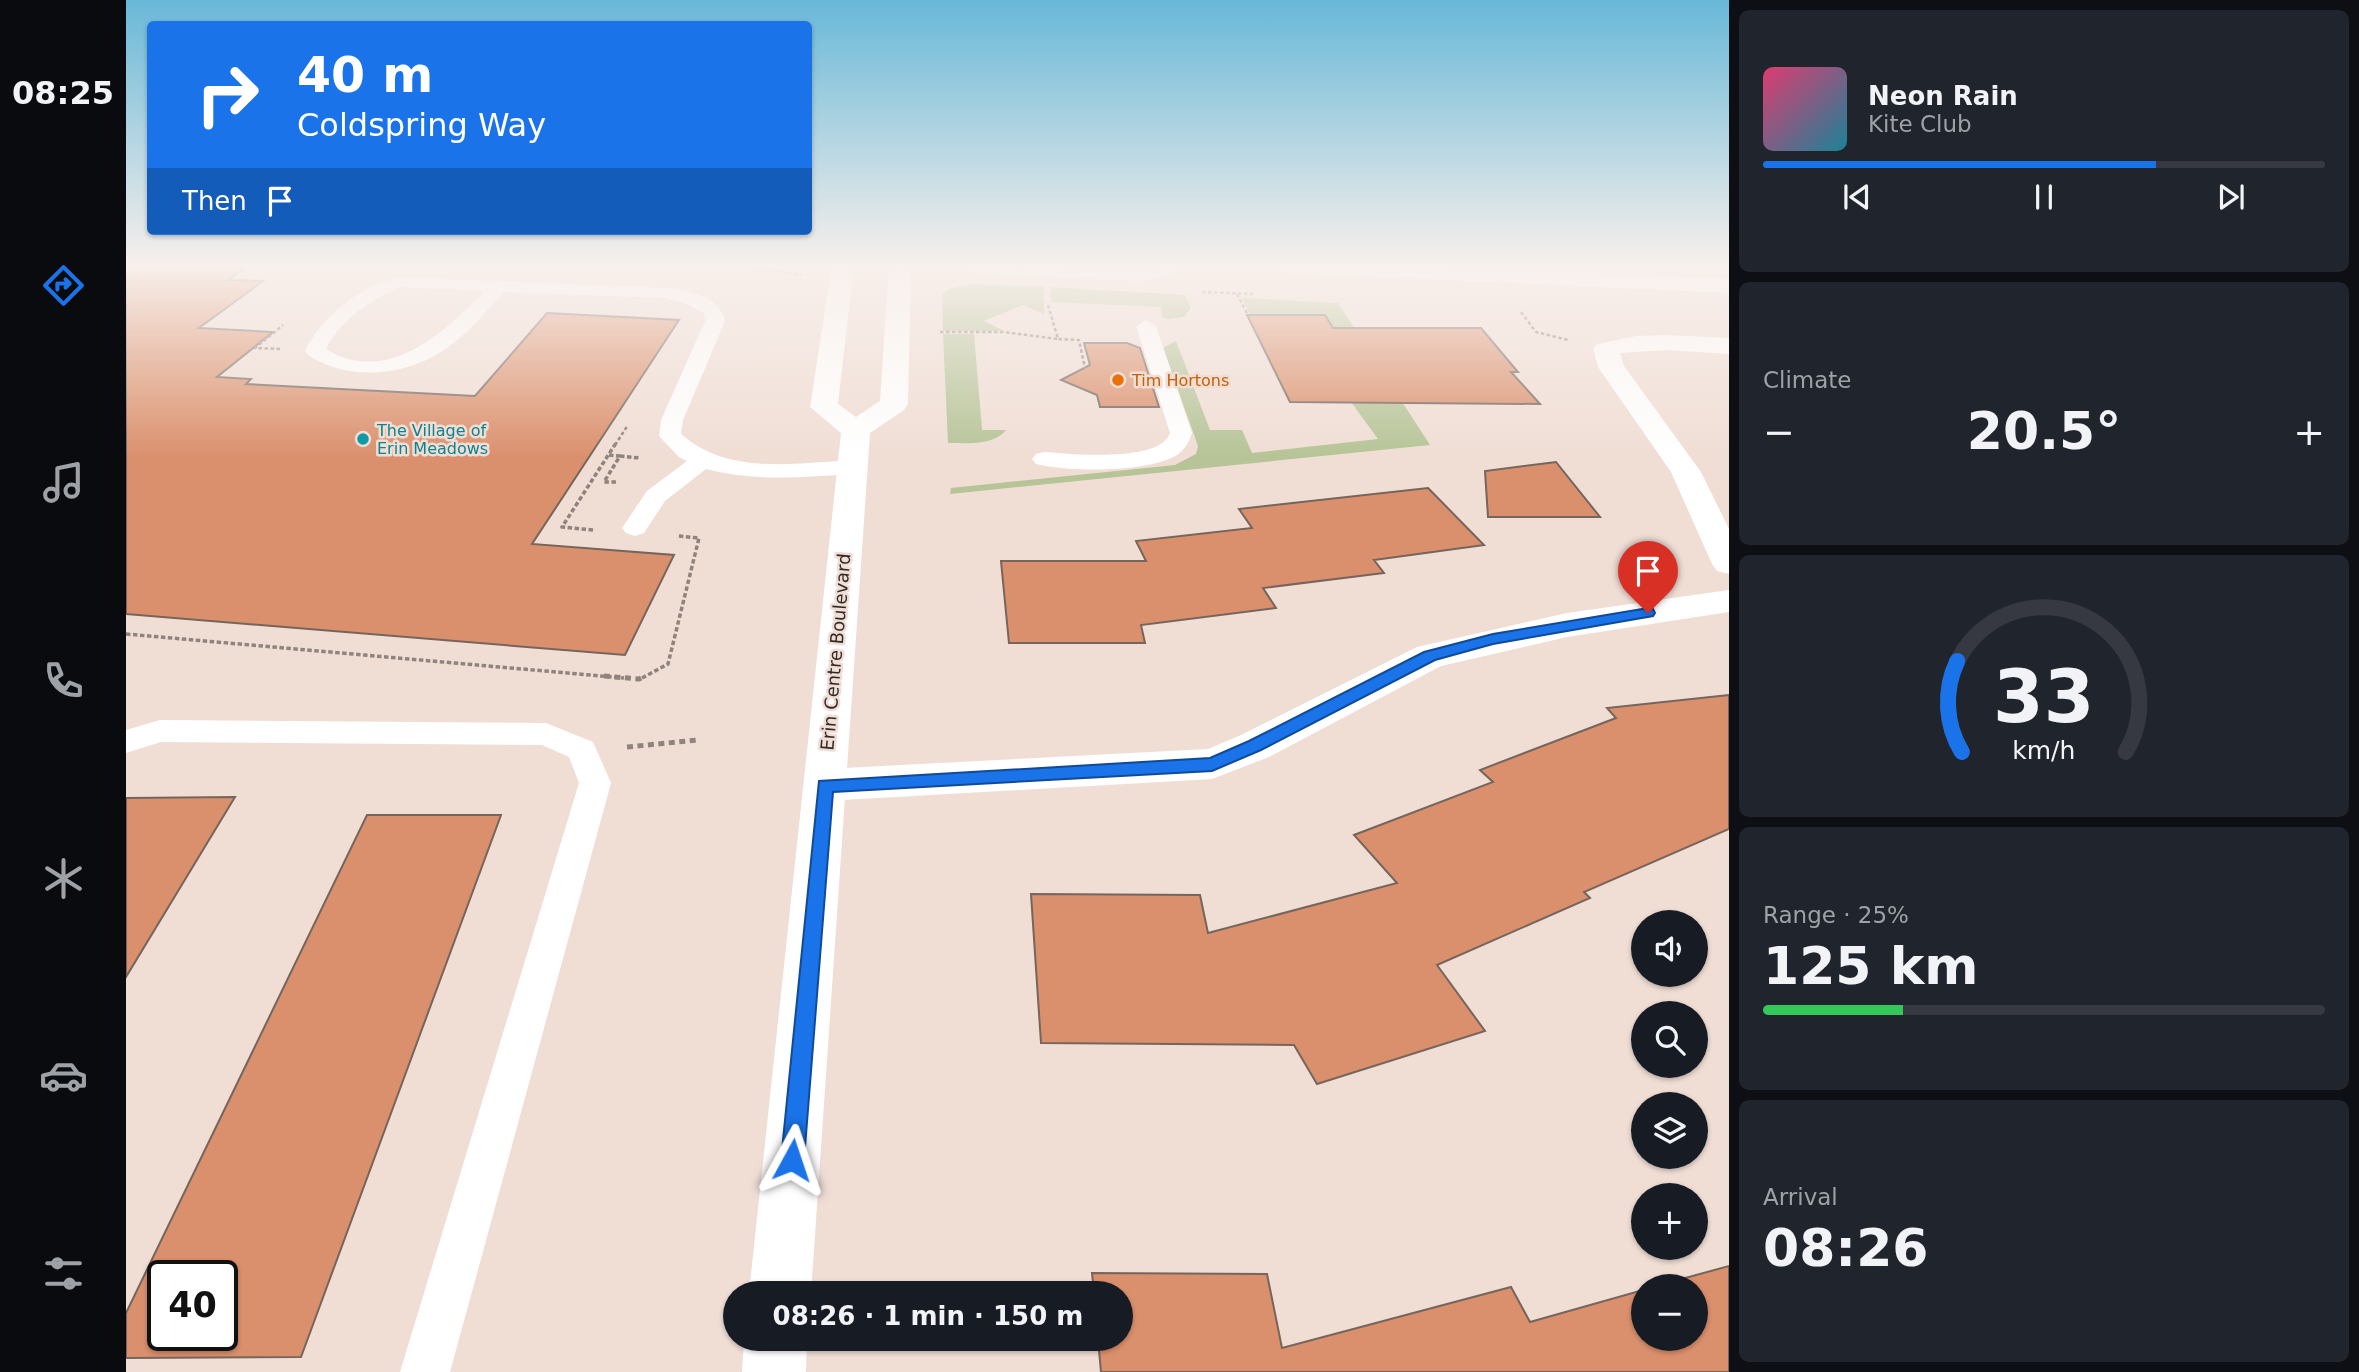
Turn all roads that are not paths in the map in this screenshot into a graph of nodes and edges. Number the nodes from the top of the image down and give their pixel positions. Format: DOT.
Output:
graph roads {
  1 [pos="328,329"];
  2 [pos="455,329"];
  3 [pos="712,329"];
  4 [pos="834,329"];
  5 [pos="897,329"];
  6 [pos="1147,329"];
  7 [pos="1729,346"];
  8 [pos="856,430"];
  9 [pos="1044,459"];
  10 [pos="703,460"];
  11 [pos="853,467"];
  12 [pos="635,527"];
  13 [pos="1729,564"];
  14 [pos="1729,601"];
  15 [pos="126,742"];
  16 [pos="825,786"];
  17 [pos="781,1281"];
  18 [pos="775,1351"];
  19 [pos="425,1372"];
  20 [pos="774,1372"];
  1 -- 2 [label="lane"];
  3 -- 10 [label="lane"];
  4 -- 8 [label="street"];
  5 -- 8 [label="street"];
  6 -- 9 [label="lane"];
  7 -- 13 [label="street"];
  8 -- 11 [label="street, Erin Centre Boulevard"];
  10 -- 11 [label="lane"];
  10 -- 12 [label="lane"];
  11 -- 16 [label="street, Erin Centre Boulevard"];
  14 -- 16 [label="street"];
  15 -- 19 [label="lane"];
  16 -- 17 [label="street, Erin Centre Boulevard"];
  18 -- 20 [label="street"];
}
